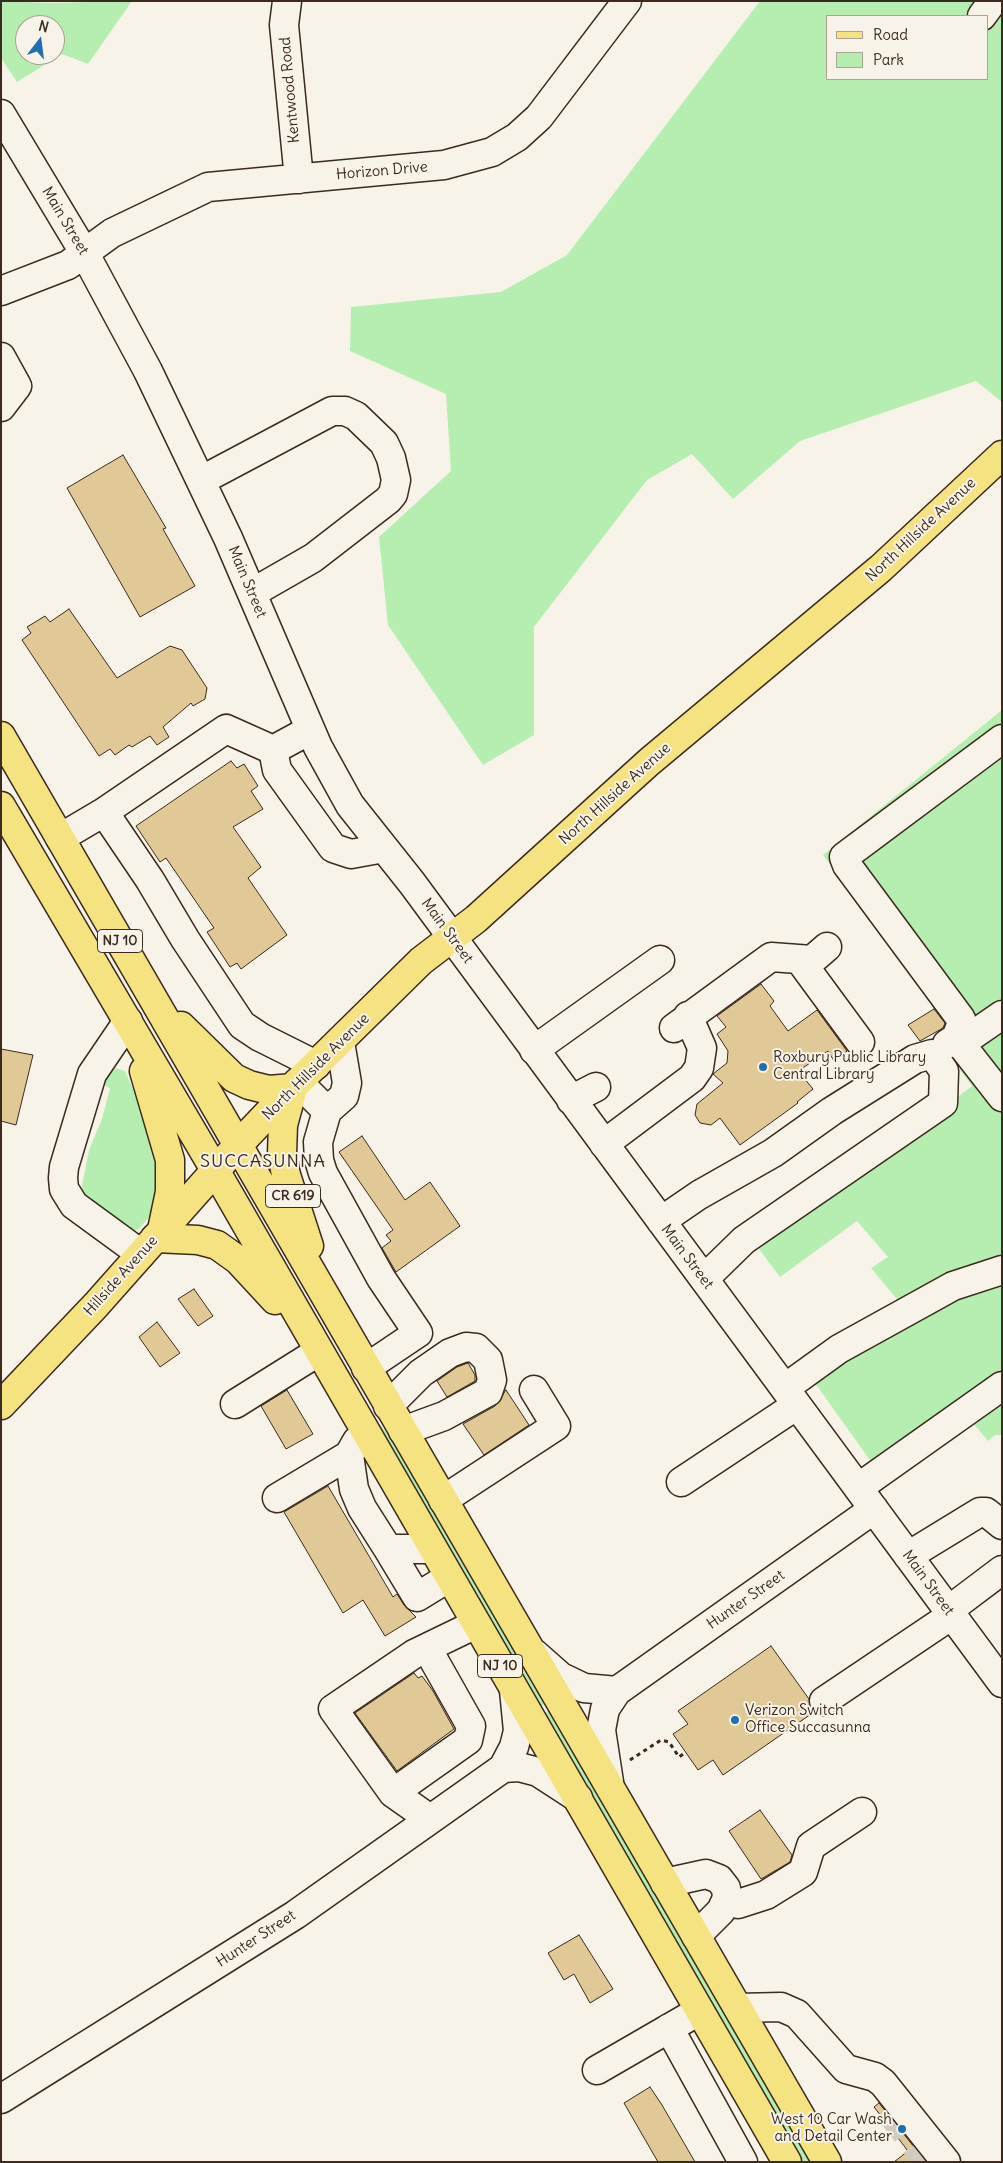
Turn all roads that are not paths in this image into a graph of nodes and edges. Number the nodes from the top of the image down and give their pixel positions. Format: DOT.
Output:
graph roads {
  1 [pos="287,1"];
  2 [pos="627,1"];
  3 [pos="993,1"];
  4 [pos="983,15"];
  5 [pos="1,114"];
  6 [pos="298,179"];
  7 [pos="85,254"];
  8 [pos="1,291"];
  9 [pos="1,357"];
  10 [pos="1,407"];
  11 [pos="1002,454"];
  12 [pos="202,480"];
  13 [pos="252,593"];
  14 [pos="310,730"];
  15 [pos="1,736"];
  16 [pos="1002,739"];
  17 [pos="273,750"];
  18 [pos="1,806"];
  19 [pos="104,812"];
  20 [pos="60,838"];
  21 [pos="384,848"];
  22 [pos="452,938"];
  23 [pos="827,947"];
  24 [pos="799,959"];
  25 [pos="660,960"];
  26 [pos="154,999"];
  27 [pos="1002,1015"];
  28 [pos="132,1029"];
  29 [pos="956,1038"];
  30 [pos="340,1042"];
  31 [pos="860,1042"];
  32 [pos="534,1050"];
  33 [pos="932,1054"];
  34 [pos="303,1078"];
  35 [pos="596,1087"];
  36 [pos="1002,1097"];
  37 [pos="571,1100"];
  38 [pos="327,1110"];
  39 [pos="604,1144"];
  40 [pos="238,1145"];
  41 [pos="215,1170"];
  42 [pos="661,1221"];
  43 [pos="153,1241"];
  44 [pos="1002,1270"];
  45 [pos="704,1279"];
  46 [pos="328,1302"];
  47 [pos="316,1349"];
  48 [pos="366,1368"];
  49 [pos="1002,1386"];
  50 [pos="534,1390"];
  51 [pos="791,1397"];
  52 [pos="235,1404"];
  53 [pos="1,1405"];
  54 [pos="388,1406"];
  55 [pos="363,1431"];
  56 [pos="403,1432"];
  57 [pos="349,1455"];
  58 [pos="681,1482"];
  59 [pos="858,1488"];
  60 [pos="277,1498"];
  61 [pos="443,1500"];
  62 [pos="874,1509"];
  63 [pos="1002,1525"];
  64 [pos="388,1549"];
  65 [pos="432,1549"];
  66 [pos="908,1556"];
  67 [pos="1002,1570"];
  68 [pos="448,1578"];
  69 [pos="950,1612"];
  70 [pos="476,1624"];
  71 [pos="427,1648"];
  72 [pos="532,1651"];
  73 [pos="1002,1683"];
  74 [pos="514,1690"];
  75 [pos="617,1691"];
  76 [pos="824,1701"];
  77 [pos="503,1768"];
  78 [pos="610,1787"];
  79 [pos="393,1794"];
  80 [pos="578,1798"];
  81 [pos="862,1812"];
  82 [pos="430,1819"];
  83 [pos="665,1883"];
  84 [pos="727,1898"];
  85 [pos="696,1936"];
  86 [pos="738,2008"];
  87 [pos="699,2011"];
  88 [pos="668,2028"];
  89 [pos="846,2069"];
  90 [pos="597,2070"];
  91 [pos="1,2099"];
  92 [pos="881,2101"];
  93 [pos="743,2162"];
  94 [pos="787,2162"];
  95 [pos="827,2162"];
  96 [pos="946,2162"];
  1 -- 6 [label="street, Kentwood Road"];
  2 -- 6 [label="street, Horizon Drive"];
  3 -- 4 [label="street"];
  5 -- 7 [label="street, Main Street"];
  6 -- 7 [label="street, Horizon Drive"];
  7 -- 8 [label="street, Horizon Drive"];
  7 -- 12 [label="street, Main Street"];
  9 -- 10 [label="street"];
  11 -- 22 [label="main road, North Hillside Avenue"];
  12 -- 13 [label="street, Main Street"];
  12 -- 13 [label="street"];
  13 -- 14 [label="street, Main Street"];
  14 -- 17 [label="street"];
  14 -- 21 [label="street, Main Street"];
  15 -- 20 [label="main road, NJ 10"];
  16 -- 29 [label="street"];
  17 -- 19 [label="street"];
  17 -- 21 [label="street"];
  18 -- 28 [label="main road, NJ 10"];
  19 -- 20 [label="street"];
  19 -- 34 [label="street"];
  20 -- 26 [label="main road, NJ 10"];
  21 -- 22 [label="street, Main Street"];
  22 -- 30 [label="main road, North Hillside Avenue"];
  22 -- 32 [label="street, Main Street"];
  23 -- 24 [label="street"];
  24 -- 31 [label="street"];
  24 -- 39 [label="street"];
  25 -- 32 [label="street"];
  26 -- 34 [label="main road"];
  26 -- 40 [label="main road, NJ 10"];
  27 -- 29 [label="street"];
  28 -- 41 [label="main road, NJ 10"];
  28 -- 43 [label="main road"];
  28 -- 43 [label="street"];
  29 -- 33 [label="street"];
  29 -- 36 [label="street"];
  30 -- 34 [label="main road, North Hillside Avenue"];
  30 -- 38 [label="street"];
  32 -- 37 [label="street, Main Street"];
  33 -- 42 [label="street"];
  33 -- 45 [label="street"];
  34 -- 38 [label="street"];
  34 -- 40 [label="main road, North Hillside Avenue"];
  34 -- 46 [label="main road, CR 619"];
  35 -- 37 [label="street"];
  37 -- 39 [label="street, Main Street"];
  38 -- 48 [label="street"];
  39 -- 42 [label="street, Main Street"];
  40 -- 41 [label="main road, Hillside Avenue"];
  40 -- 46 [label="main road, NJ 10"];
  41 -- 43 [label="main road, Hillside Avenue"];
  41 -- 47 [label="main road, NJ 10"];
  42 -- 45 [label="street, Main Street"];
  43 -- 47 [label="main road"];
  43 -- 53 [label="main road, Hillside Avenue"];
  44 -- 51 [label="street"];
  45 -- 51 [label="street, Main Street"];
  46 -- 48 [label="main road, NJ 10"];
  47 -- 52 [label="street"];
  47 -- 55 [label="main road, NJ 10"];
  48 -- 54 [label="main road, NJ 10"];
  49 -- 59 [label="street"];
  50 -- 61 [label="street"];
  51 -- 58 [label="street"];
  51 -- 59 [label="street, Main Street"];
  54 -- 56 [label="main road, NJ 10"];
  54 -- 56 [label="street"];
  55 -- 57 [label="street"];
  55 -- 65 [label="main road, NJ 10"];
  56 -- 61 [label="main road, NJ 10"];
  57 -- 60 [label="street"];
  57 -- 64 [label="street"];
  59 -- 62 [label="street, Main Street"];
  61 -- 72 [label="main road, NJ 10"];
  62 -- 66 [label="street, Main Street"];
  62 -- 75 [label="street, Hunter Street"];
  63 -- 66 [label="street"];
  64 -- 65 [label="street"];
  64 -- 68 [label="street"];
  65 -- 68 [label="main road, NJ 10"];
  66 -- 69 [label="street, Main Street"];
  67 -- 69 [label="street"];
  68 -- 70 [label="main road, NJ 10"];
  69 -- 73 [label="street, Main Street"];
  69 -- 76 [label="street"];
  70 -- 71 [label="street"];
  70 -- 74 [label="main road, NJ 10"];
  71 -- 79 [label="street"];
  71 -- 79 [label="street"];
  72 -- 75 [label="street"];
  72 -- 78 [label="main road, NJ 10"];
  74 -- 77 [label="street, Hunter Street"];
  74 -- 80 [label="main road, NJ 10"];
  75 -- 78 [label="street, Hunter Street"];
  77 -- 80 [label="street"];
  77 -- 82 [label="street, Hunter Street"];
  78 -- 83 [label="main road, NJ 10"];
  79 -- 82 [label="street"];
  80 -- 87 [label="main road, NJ 10"];
  81 -- 84 [label="street"];
  82 -- 91 [label="street, Hunter Street"];
  83 -- 84 [label="street"];
  83 -- 85 [label="main road, NJ 10"];
  84 -- 85 [label="street"];
  85 -- 86 [label="main road, NJ 10"];
  86 -- 89 [label="street"];
  86 -- 95 [label="main road, NJ 10"];
  87 -- 88 [label="street"];
  87 -- 94 [label="main road, NJ 10"];
  88 -- 90 [label="street"];
  88 -- 93 [label="street"];
  89 -- 92 [label="street"];
  89 -- 96 [label="street"];
}
